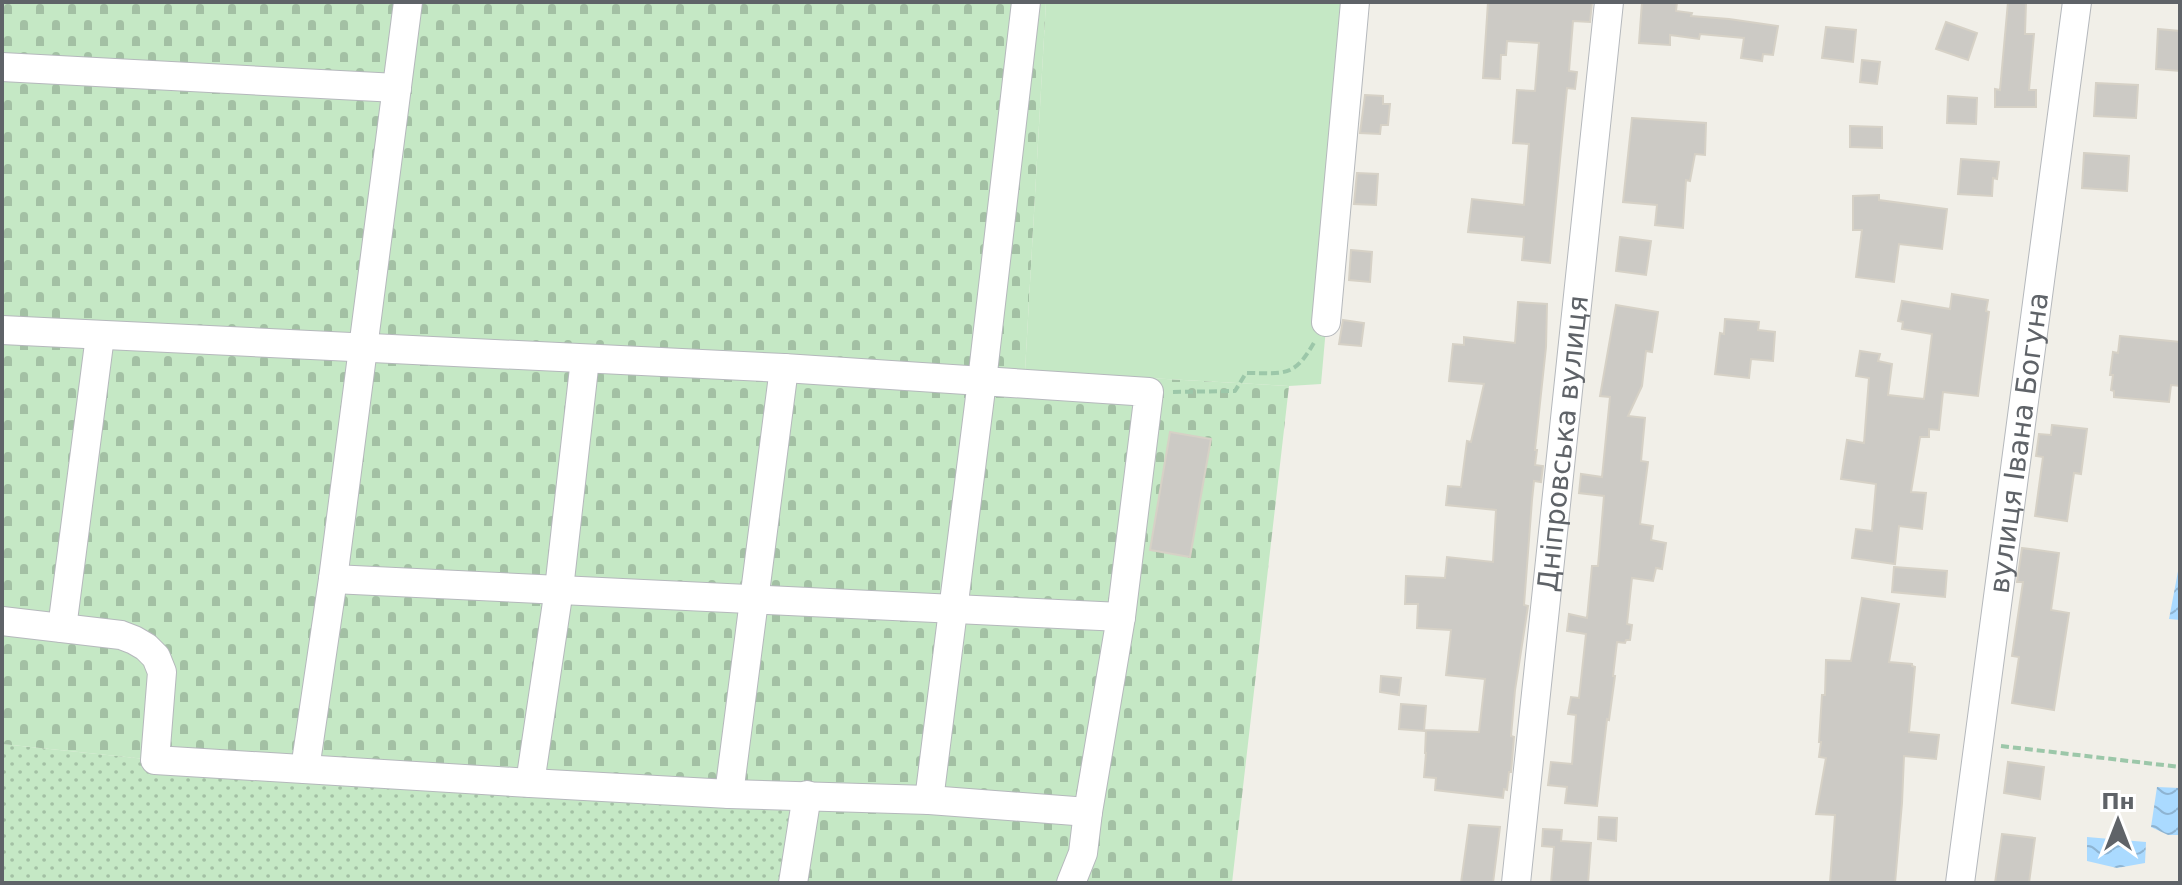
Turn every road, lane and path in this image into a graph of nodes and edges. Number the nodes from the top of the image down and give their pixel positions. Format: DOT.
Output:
graph roads {
  1 [pos="408,2"];
  2 [pos="1026,2"];
  3 [pos="1355,2"];
  4 [pos="1609,2"];
  5 [pos="2077,2"];
  6 [pos="2,67"];
  7 [pos="397,88"];
  8 [pos="1326,322"];
  9 [pos="2,330"];
  10 [pos="100,336"];
  11 [pos="363,348"];
  12 [pos="585,359"];
  13 [pos="784,368"];
  14 [pos="982,381"];
  15 [pos="1149,392"];
  16 [pos="333,579"];
  17 [pos="559,589"];
  18 [pos="754,599"];
  19 [pos="954,609"];
  20 [pos="1121,617"];
  21 [pos="2,621"];
  22 [pos="62,628"];
  23 [pos="1979,743"];
  24 [pos="2180,767"];
  25 [pos="305,769"];
  26 [pos="530,783"];
  27 [pos="729,794"];
  28 [pos="807,795"];
  29 [pos="929,800"];
  30 [pos="1088,812"];
  31 [pos="793,883"];
  32 [pos="1071,883"];
  33 [pos="1516,883"];
  34 [pos="1960,883"];
  1 -- 7 [label="street"];
  2 -- 14 [label="street"];
  3 -- 8 [label="street"];
  4 -- 33 [label="street, Дніпровська вулиця"];
  5 -- 23 [label="street, вулиця Івана Богуна"];
  6 -- 7 [label="street"];
  7 -- 11 [label="street"];
  8 -- 15 [label="path"];
  9 -- 10 [label="street"];
  10 -- 11 [label="street"];
  10 -- 22 [label="street"];
  11 -- 12 [label="street"];
  11 -- 16 [label="street"];
  12 -- 13 [label="street"];
  12 -- 17 [label="street"];
  13 -- 14 [label="street"];
  13 -- 18 [label="street"];
  14 -- 15 [label="street"];
  14 -- 19 [label="street"];
  15 -- 20 [label="street"];
  16 -- 17 [label="street"];
  16 -- 25 [label="street"];
  17 -- 18 [label="street"];
  17 -- 26 [label="street"];
  18 -- 19 [label="street"];
  18 -- 27 [label="street"];
  19 -- 20 [label="street"];
  19 -- 29 [label="street"];
  20 -- 30 [label="street"];
  21 -- 22 [label="street"];
  22 -- 25 [label="street"];
  23 -- 24 [label="path"];
  23 -- 34 [label="street, вулиця Івана Богуна"];
  25 -- 26 [label="street"];
  26 -- 27 [label="street"];
  27 -- 28 [label="street"];
  28 -- 29 [label="street"];
  28 -- 31 [label="street"];
  29 -- 30 [label="street"];
  30 -- 32 [label="street"];
}
